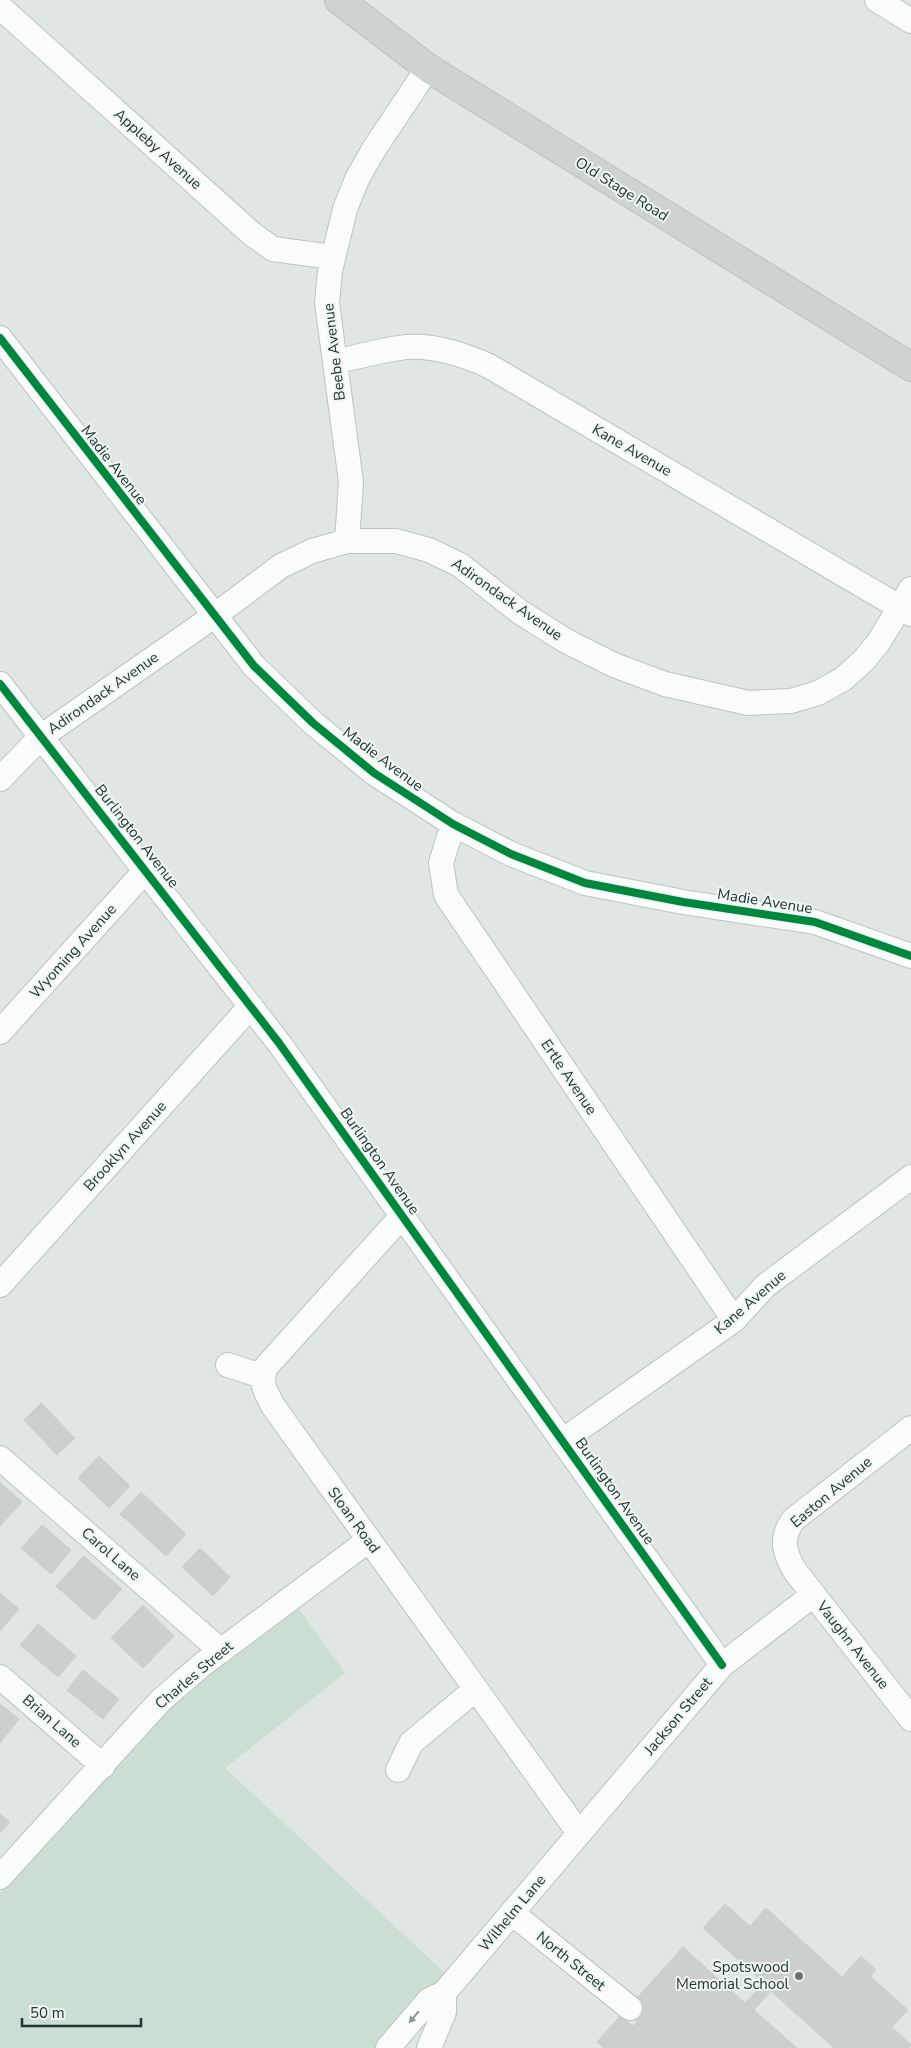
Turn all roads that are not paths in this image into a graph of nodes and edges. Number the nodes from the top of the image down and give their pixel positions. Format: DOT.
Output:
graph roads {
  1 [pos="339,0"];
  2 [pos="880,1"];
  3 [pos="0,7"];
  4 [pos="911,21"];
  5 [pos="428,68"];
  6 [pos="332,258"];
  7 [pos="0,338"];
  8 [pos="335,362"];
  9 [pos="911,367"];
  10 [pos="347,541"];
  11 [pos="907,603"];
  12 [pos="214,616"];
  13 [pos="0,684"];
  14 [pos="42,736"];
  15 [pos="0,779"];
  16 [pos="453,824"];
  17 [pos="146,870"];
  18 [pos="911,956"];
  19 [pos="250,1008"];
  20 [pos="0,1032"];
  21 [pos="911,1177"];
  22 [pos="402,1216"];
  23 [pos="0,1285"];
  24 [pos="734,1320"];
  25 [pos="228,1365"];
  26 [pos="262,1376"];
  27 [pos="911,1428"];
  28 [pos="562,1441"];
  29 [pos="0,1458"];
  30 [pos="369,1540"];
  31 [pos="796,1571"];
  32 [pos="813,1595"];
  33 [pos="221,1651"];
  34 [pos="722,1665"];
  35 [pos="0,1677"];
  36 [pos="476,1689"];
  37 [pos="911,1719"];
  38 [pos="103,1766"];
  39 [pos="398,1770"];
  40 [pos="579,1833"];
  41 [pos="0,1877"];
  42 [pos="512,1913"];
  43 [pos="444,1993"];
  44 [pos="630,2008"];
  45 [pos="388,2048"];
  46 [pos="429,2048"];
  1 -- 5 [label="main road, Old Stage Road"];
  2 -- 4 [label="street"];
  3 -- 6 [label="street, Appleby Avenue"];
  5 -- 6 [label="street, Beebe Avenue"];
  5 -- 9 [label="main road, Old Stage Road"];
  6 -- 8 [label="street, Beebe Avenue"];
  7 -- 12 [label="street, Madie Avenue"];
  8 -- 10 [label="street, Beebe Avenue"];
  8 -- 11 [label="street, Kane Avenue"];
  10 -- 11 [label="street, Adirondack Avenue"];
  10 -- 12 [label="street, Adirondack Avenue"];
  12 -- 14 [label="street, Adirondack Avenue"];
  12 -- 16 [label="street, Madie Avenue"];
  13 -- 14 [label="street, Burlington Avenue"];
  14 -- 15 [label="street, Adirondack Avenue"];
  14 -- 17 [label="street, Burlington Avenue"];
  16 -- 18 [label="street, Madie Avenue"];
  16 -- 24 [label="street, Ertle Avenue"];
  17 -- 19 [label="street, Burlington Avenue"];
  17 -- 20 [label="street, Wyoming Avenue"];
  19 -- 22 [label="street, Burlington Avenue"];
  19 -- 23 [label="street, Brooklyn Avenue"];
  21 -- 24 [label="street, Kane Avenue"];
  22 -- 26 [label="street"];
  22 -- 28 [label="street, Burlington Avenue"];
  24 -- 28 [label="street, Kane Avenue"];
  25 -- 26 [label="street"];
  26 -- 30 [label="street, Sloan Road"];
  27 -- 31 [label="street, Easton Avenue"];
  28 -- 34 [label="street, Burlington Avenue"];
  29 -- 33 [label="street, Carol Lane"];
  30 -- 33 [label="street, Charles Street"];
  30 -- 36 [label="street, Sloan Road"];
  31 -- 32 [label="street, Vaughn Avenue"];
  32 -- 34 [label="street, Jackson Street"];
  32 -- 37 [label="street, Vaughn Avenue"];
  33 -- 38 [label="street, Charles Street"];
  34 -- 40 [label="street, Jackson Street"];
  35 -- 38 [label="street, Brian Lane"];
  36 -- 39 [label="street"];
  36 -- 40 [label="street, Sloan Road"];
  38 -- 41 [label="street, Charles Street"];
  40 -- 42 [label="street, Wilhelm Lane"];
  42 -- 43 [label="street, Wilhelm Lane"];
  42 -- 44 [label="street, North Street"];
  43 -- 45 [label="street, Wilhelm Lane, one-way"];
  43 -- 46 [label="street"];
}
